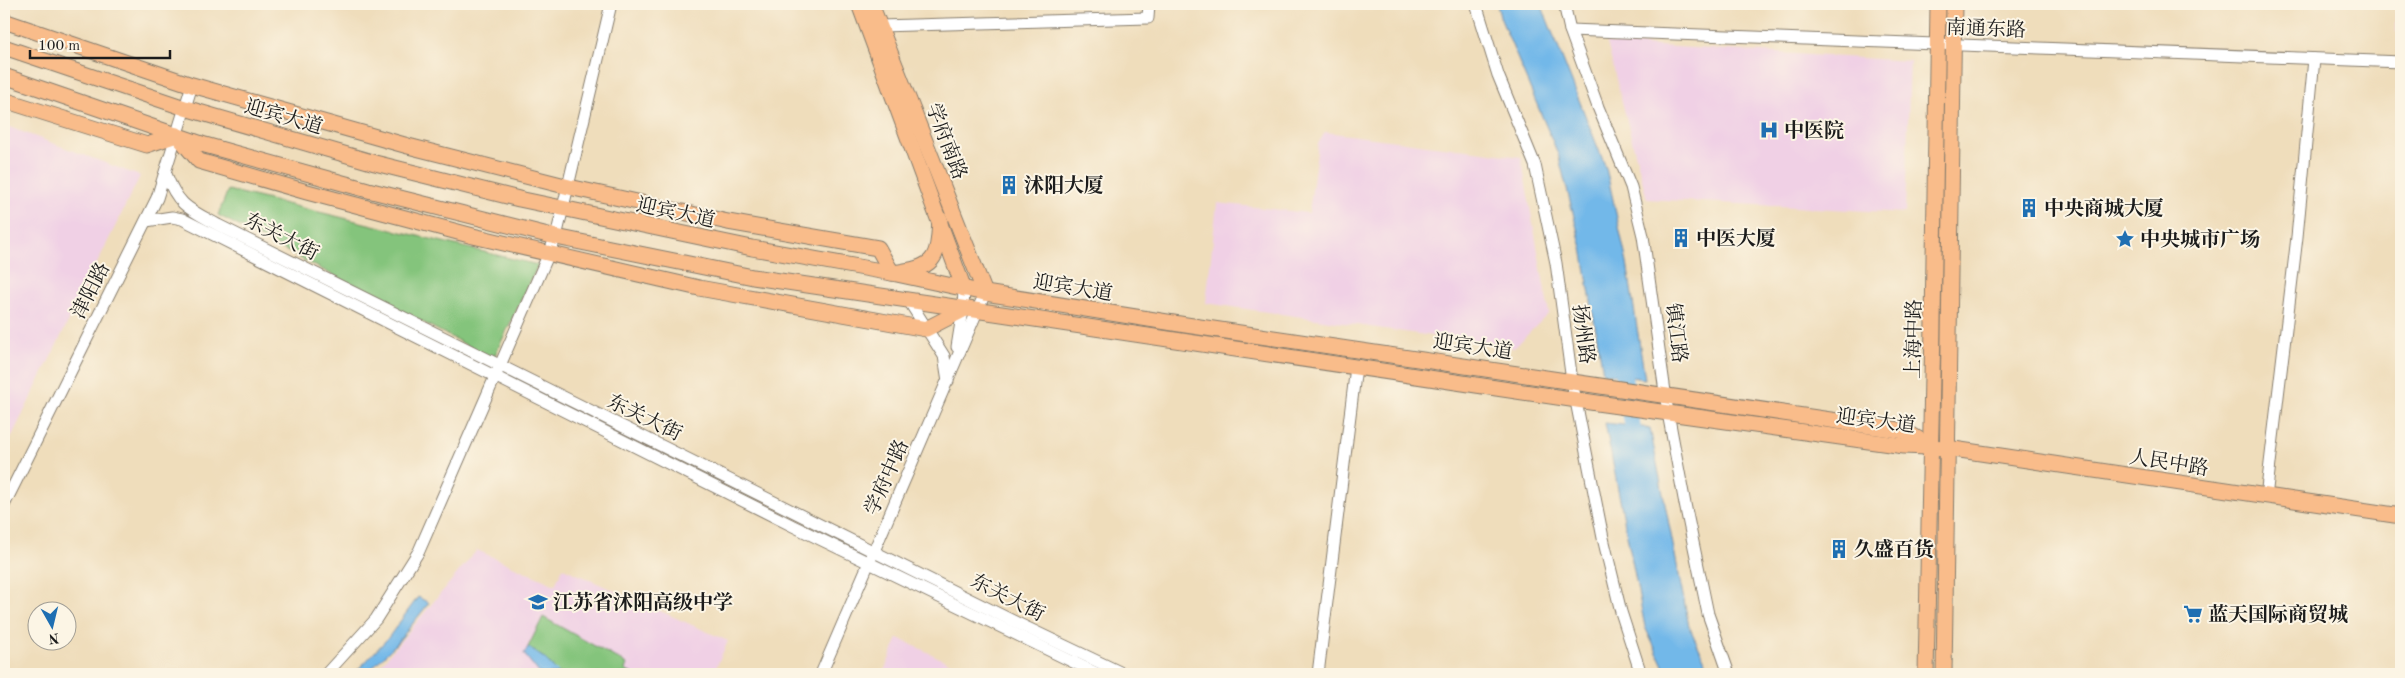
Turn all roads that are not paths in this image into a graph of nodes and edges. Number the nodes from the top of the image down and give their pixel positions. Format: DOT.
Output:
graph roads {
  1 [pos="611,4"];
  2 [pos="860,4"];
  3 [pos="872,4"];
  4 [pos="1149,4"];
  5 [pos="1476,4"];
  6 [pos="1564,4"];
  7 [pos="1938,4"];
  8 [pos="1954,4"];
  9 [pos="4,21"];
  10 [pos="880,26"];
  11 [pos="1570,30"];
  12 [pos="1937,45"];
  13 [pos="4,46"];
  14 [pos="1954,46"];
  15 [pos="2314,59"];
  16 [pos="2401,62"];
  17 [pos="4,76"];
  18 [pos="192,85"];
  19 [pos="4,100"];
  20 [pos="185,108"];
  21 [pos="176,135"];
  22 [pos="166,174"];
  23 [pos="569,187"];
  24 [pos="564,208"];
  25 [pos="940,219"];
  26 [pos="146,221"];
  27 [pos="556,237"];
  28 [pos="549,255"];
  29 [pos="892,274"];
  30 [pos="964,289"];
  31 [pos="984,293"];
  32 [pos="909,301"];
  33 [pos="970,311"];
  34 [pos="926,328"];
  35 [pos="498,366"];
  36 [pos="1356,367"];
  37 [pos="494,377"];
  38 [pos="1572,381"];
  39 [pos="948,383"];
  40 [pos="1659,394"];
  41 [pos="1576,400"];
  42 [pos="1661,412"];
  43 [pos="1930,446"];
  44 [pos="1947,448"];
  45 [pos="2266,497"];
  46 [pos="4,505"];
  47 [pos="2401,516"];
  48 [pos="874,550"];
  49 [pos="869,562"];
  50 [pos="326,674"];
  51 [pos="821,674"];
  52 [pos="1098,674"];
  53 [pos="1124,674"];
  54 [pos="1318,674"];
  55 [pos="1641,674"];
  56 [pos="1730,674"];
  57 [pos="1926,674"];
  58 [pos="1944,674"];
  1 -- 23 [label="street"];
  2 -- 25 [label="main road, 学府南路"];
  3 -- 10 [label="main road, 学府南路"];
  4 -- 10 [label="street"];
  5 -- 38 [label="street, 扬州路"];
  6 -- 11 [label="street, 镇江路"];
  7 -- 12 [label="main road, 上海中路"];
  8 -- 14 [label="main road, 上海中路"];
  9 -- 18 [label="main road"];
  10 -- 31 [label="main road, 学府南路"];
  11 -- 12 [label="street, 南通东路"];
  11 -- 40 [label="street, 镇江路"];
  12 -- 14 [label="street, 南通东路"];
  12 -- 43 [label="main road, 上海中路"];
  13 -- 20 [label="main road, 迎宾大道"];
  14 -- 15 [label="street, 南通东路"];
  14 -- 44 [label="main road, 上海中路"];
  15 -- 16 [label="street, 南通东路"];
  15 -- 45 [label="street"];
  17 -- 21 [label="main road, 迎宾大道"];
  18 -- 20 [label="street, 津阳路"];
  18 -- 23 [label="main road"];
  19 -- 21 [label="main road"];
  20 -- 21 [label="street, 津阳路"];
  20 -- 24 [label="main road, 迎宾大道"];
  21 -- 22 [label="street, 津阳路"];
  21 -- 27 [label="main road, 迎宾大道"];
  21 -- 28 [label="main road"];
  22 -- 26 [label="street, 津阳路"];
  22 -- 35 [label="street, 东关大街"];
  23 -- 24 [label="street"];
  23 -- 29 [label="main road"];
  24 -- 27 [label="street"];
  24 -- 29 [label="main road, 迎宾大道"];
  25 -- 29 [label="main road"];
  25 -- 30 [label="main road, 学府南路"];
  26 -- 37 [label="street, 东关大街"];
  26 -- 46 [label="street, 津阳路"];
  27 -- 28 [label="street"];
  27 -- 32 [label="main road, 迎宾大道"];
  28 -- 34 [label="main road"];
  28 -- 35 [label="street"];
  29 -- 30 [label="main road, 迎宾大道"];
  30 -- 31 [label="main road, 迎宾大道"];
  30 -- 33 [label="street"];
  31 -- 33 [label="street"];
  31 -- 38 [label="main road, 迎宾大道"];
  32 -- 33 [label="main road, 迎宾大道"];
  32 -- 34 [label="street"];
  33 -- 34 [label="main road"];
  33 -- 36 [label="main road, 迎宾大道"];
  33 -- 39 [label="street, 学府中路"];
  34 -- 39 [label="street"];
  35 -- 37 [label="street"];
  35 -- 48 [label="street, 东关大街"];
  36 -- 41 [label="main road, 迎宾大道"];
  36 -- 54 [label="street"];
  37 -- 49 [label="street, 东关大街"];
  37 -- 50 [label="street"];
  38 -- 40 [label="main road, 迎宾大道"];
  38 -- 41 [label="street, 扬州路"];
  39 -- 48 [label="street, 学府中路"];
  40 -- 42 [label="street, 镇江路"];
  40 -- 43 [label="main road, 迎宾大道"];
  41 -- 42 [label="main road, 迎宾大道"];
  41 -- 55 [label="street, 扬州路"];
  42 -- 43 [label="main road, 迎宾大道"];
  42 -- 56 [label="street, 镇江路"];
  43 -- 44 [label="main road, 人民中路"];
  43 -- 57 [label="main road, 上海中路"];
  44 -- 45 [label="main road, 人民中路"];
  44 -- 58 [label="main road, 上海中路"];
  45 -- 47 [label="main road, 人民中路"];
  48 -- 49 [label="street, 学府中路"];
  48 -- 53 [label="street, 东关大街"];
  49 -- 51 [label="street, 学府中路"];
  49 -- 52 [label="street, 东关大街"];
}
